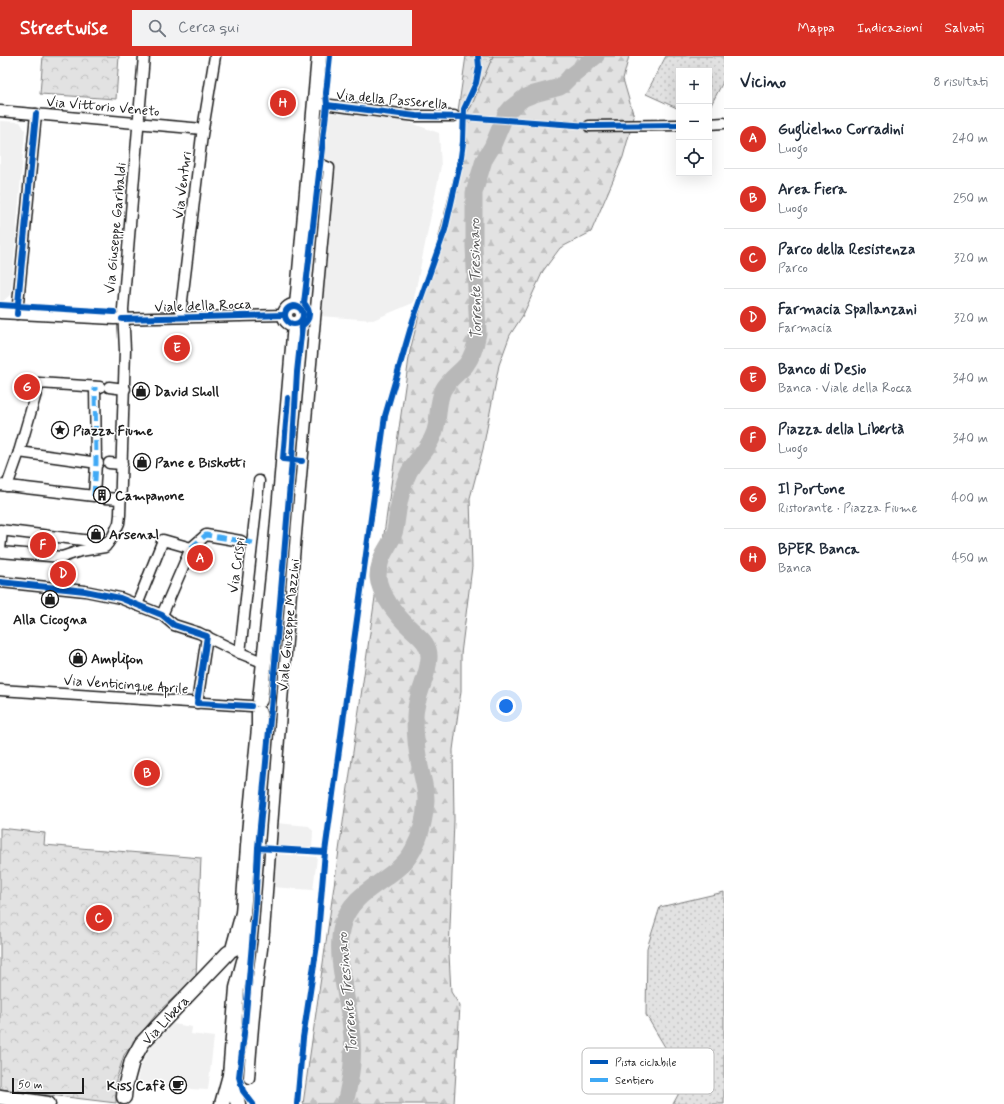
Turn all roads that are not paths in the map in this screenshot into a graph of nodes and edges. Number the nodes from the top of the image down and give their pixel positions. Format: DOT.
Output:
graph roads {
  1 [pos="144,56"];
  2 [pos="215,56"];
  3 [pos="318,56"];
  4 [pos="315,103"];
  5 [pos="0,111"];
  6 [pos="36,114"];
  7 [pos="454,116"];
  8 [pos="724,123"];
  9 [pos="137,124"];
  10 [pos="676,124"];
  11 [pos="712,124"];
  12 [pos="589,126"];
  13 [pos="203,129"];
  14 [pos="309,162"];
  15 [pos="0,313"];
  16 [pos="17,314"];
  17 [pos="180,317"];
  18 [pos="122,319"];
  19 [pos="290,319"];
  20 [pos="101,387"];
  21 [pos="125,389"];
  22 [pos="19,452"];
  23 [pos="97,463"];
  24 [pos="109,463"];
  25 [pos="122,464"];
  26 [pos="259,481"];
  27 [pos="3,485"];
  28 [pos="105,498"];
  29 [pos="121,499"];
  30 [pos="1,530"];
  31 [pos="248,542"];
  32 [pos="108,543"];
  33 [pos="191,548"];
  34 [pos="0,551"];
  35 [pos="0,582"];
  36 [pos="137,605"];
  37 [pos="162,615"];
  38 [pos="207,636"];
  39 [pos="240,653"];
  40 [pos="265,663"];
  41 [pos="0,690"];
  42 [pos="197,703"];
  43 [pos="257,706"];
  44 [pos="236,957"];
  45 [pos="230,1075"];
  46 [pos="249,1078"];
  47 [pos="124,1096"];
  48 [pos="0,1097"];
  49 [pos="48,1104"];
  50 [pos="223,1104"];
  51 [pos="238,1104"];
  1 -- 9 [label="street, Via Giuseppe Garibaldi"];
  2 -- 13 [label="street, Via Venturi"];
  3 -- 4 [label="street"];
  4 -- 7 [label="street, Via della Passerella"];
  4 -- 14 [label="street"];
  5 -- 6 [label="street, Via Vittorio Veneto"];
  6 -- 9 [label="street, Via Vittorio Veneto"];
  6 -- 16 [label="street"];
  8 -- 11 [label="street"];
  9 -- 13 [label="street, Via Vittorio Veneto"];
  9 -- 18 [label="street, Via Giuseppe Garibaldi"];
  10 -- 12 [label="street"];
  13 -- 17 [label="street, Via Venturi"];
  14 -- 19 [label="street, Viale Giuseppe Mazzini"];
  14 -- 46 [label="street, Viale Giuseppe Mazzini"];
  15 -- 16 [label="street, Viale della Rocca"];
  16 -- 18 [label="street, Viale della Rocca"];
  17 -- 18 [label="street, Viale della Rocca"];
  17 -- 19 [label="street, Viale della Rocca"];
  18 -- 21 [label="street, Via Giuseppe Garibaldi"];
  19 -- 40 [label="street, Viale Giuseppe Mazzini"];
  20 -- 21 [label="street"];
  20 -- 22 [label="street"];
  20 -- 23 [label="street"];
  21 -- 25 [label="street, Via Giuseppe Garibaldi"];
  22 -- 23 [label="street"];
  22 -- 27 [label="street"];
  23 -- 27 [label="street"];
  24 -- 25 [label="street"];
  25 -- 29 [label="street, Via Giuseppe Garibaldi"];
  26 -- 31 [label="street, Via Crispi"];
  28 -- 29 [label="street"];
  29 -- 32 [label="street, Via Giuseppe Garibaldi"];
  30 -- 32 [label="street"];
  30 -- 34 [label="street"];
  31 -- 33 [label="street"];
  31 -- 39 [label="street, Via Crispi"];
  32 -- 34 [label="street"];
  33 -- 36 [label="street"];
  33 -- 37 [label="street"];
  35 -- 36 [label="street"];
  36 -- 37 [label="street"];
  37 -- 38 [label="street"];
  38 -- 39 [label="street"];
  38 -- 42 [label="street"];
  39 -- 40 [label="street"];
  40 -- 43 [label="street, Viale Giuseppe Mazzini"];
  41 -- 42 [label="street, Via Venticinque Aprile"];
  42 -- 43 [label="street, Via Venticinque Aprile"];
  43 -- 44 [label="street, Viale Giuseppe Mazzini"];
  44 -- 45 [label="street, Viale Giuseppe Mazzini"];
  44 -- 47 [label="street, Via Libera"];
  45 -- 50 [label="street, Viale Giuseppe Mazzini"];
  45 -- 51 [label="street, Viale Giuseppe Mazzini"];
  48 -- 49 [label="street"];
  50 -- 51 [label="street"];
}
